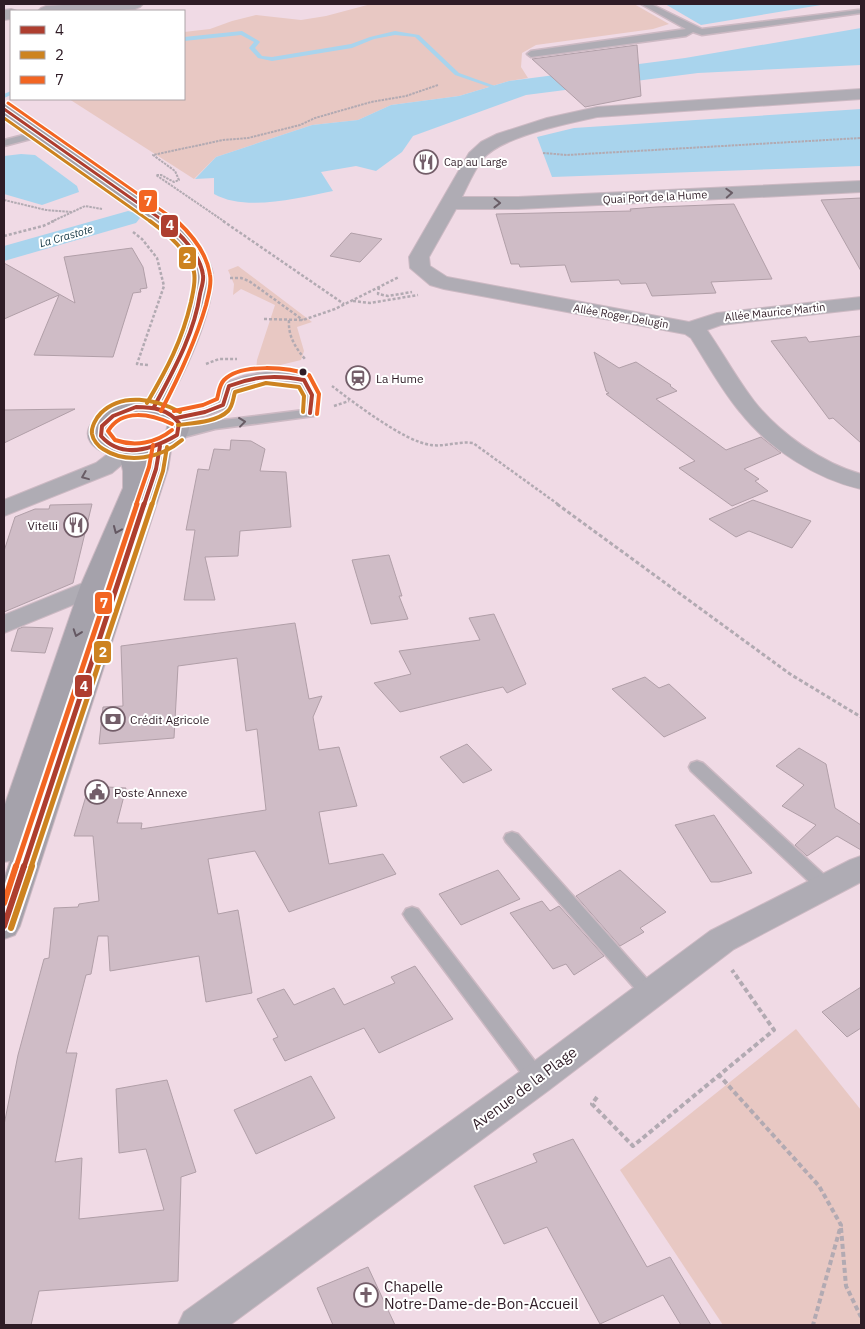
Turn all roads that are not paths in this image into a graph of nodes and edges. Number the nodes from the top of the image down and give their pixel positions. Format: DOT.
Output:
graph roads {
  1 [pos="135,4"];
  2 [pos="644,4"];
  3 [pos="59,10"];
  4 [pos="858,12"];
  5 [pos="692,29"];
  6 [pos="531,54"];
  7 [pos="861,94"];
  8 [pos="7,114"];
  9 [pos="39,134"];
  10 [pos="4,143"];
  11 [pos="861,172"];
  12 [pos="861,187"];
  13 [pos="455,191"];
  14 [pos="861,303"];
  15 [pos="691,330"];
  16 [pos="154,407"];
  17 [pos="171,433"];
  18 [pos="128,451"];
  19 [pos="861,482"];
  20 [pos="4,509"];
  21 [pos="93,587"];
  22 [pos="4,625"];
  23 [pos="697,768"];
  24 [pos="11,805"];
  25 [pos="512,838"];
  26 [pos="4,851"];
  27 [pos="861,868"];
  28 [pos="825,886"];
  29 [pos="412,914"];
  30 [pos="4,926"];
  31 [pos="650,994"];
  32 [pos="537,1079"];
  33 [pos="198,1325"];
  1 -- 3 [label="street"];
  2 -- 5 [label="lane"];
  4 -- 5 [label="lane"];
  5 -- 6 [label="lane"];
  7 -- 13 [label="street, Allée Roger Delugin"];
  8 -- 9 [label="main road"];
  9 -- 10 [label="lane"];
  9 -- 16 [label="main road"];
  11 -- 13 [label="street, Quai Port de la Hume"];
  13 -- 12 [label="street, Quai Port de la Hume, one-way"];
  13 -- 15 [label="street, Allée Roger Delugin"];
  14 -- 15 [label="street, Allée Maurice Martin"];
  15 -- 19 [label="street"];
  16 -- 17 [label="main road"];
  16 -- 18 [label="main road"];
  17 -- 17 [label="lane, one-way"];
  17 -- 18 [label="main road"];
  17 -- 30 [label="main road"];
  18 -- 20 [label="street, one-way"];
  18 -- 21 [label="main road, one-way"];
  21 -- 22 [label="street"];
  21 -- 24 [label="main road, one-way"];
  23 -- 28 [label="lane"];
  24 -- 26 [label="main road"];
  25 -- 31 [label="lane"];
  27 -- 28 [label="street, Avenue de la Plage"];
  28 -- 31 [label="street, Avenue de la Plage"];
  29 -- 32 [label="lane"];
  31 -- 32 [label="street, Avenue de la Plage"];
  32 -- 33 [label="street, Avenue de la Plage"];
}
